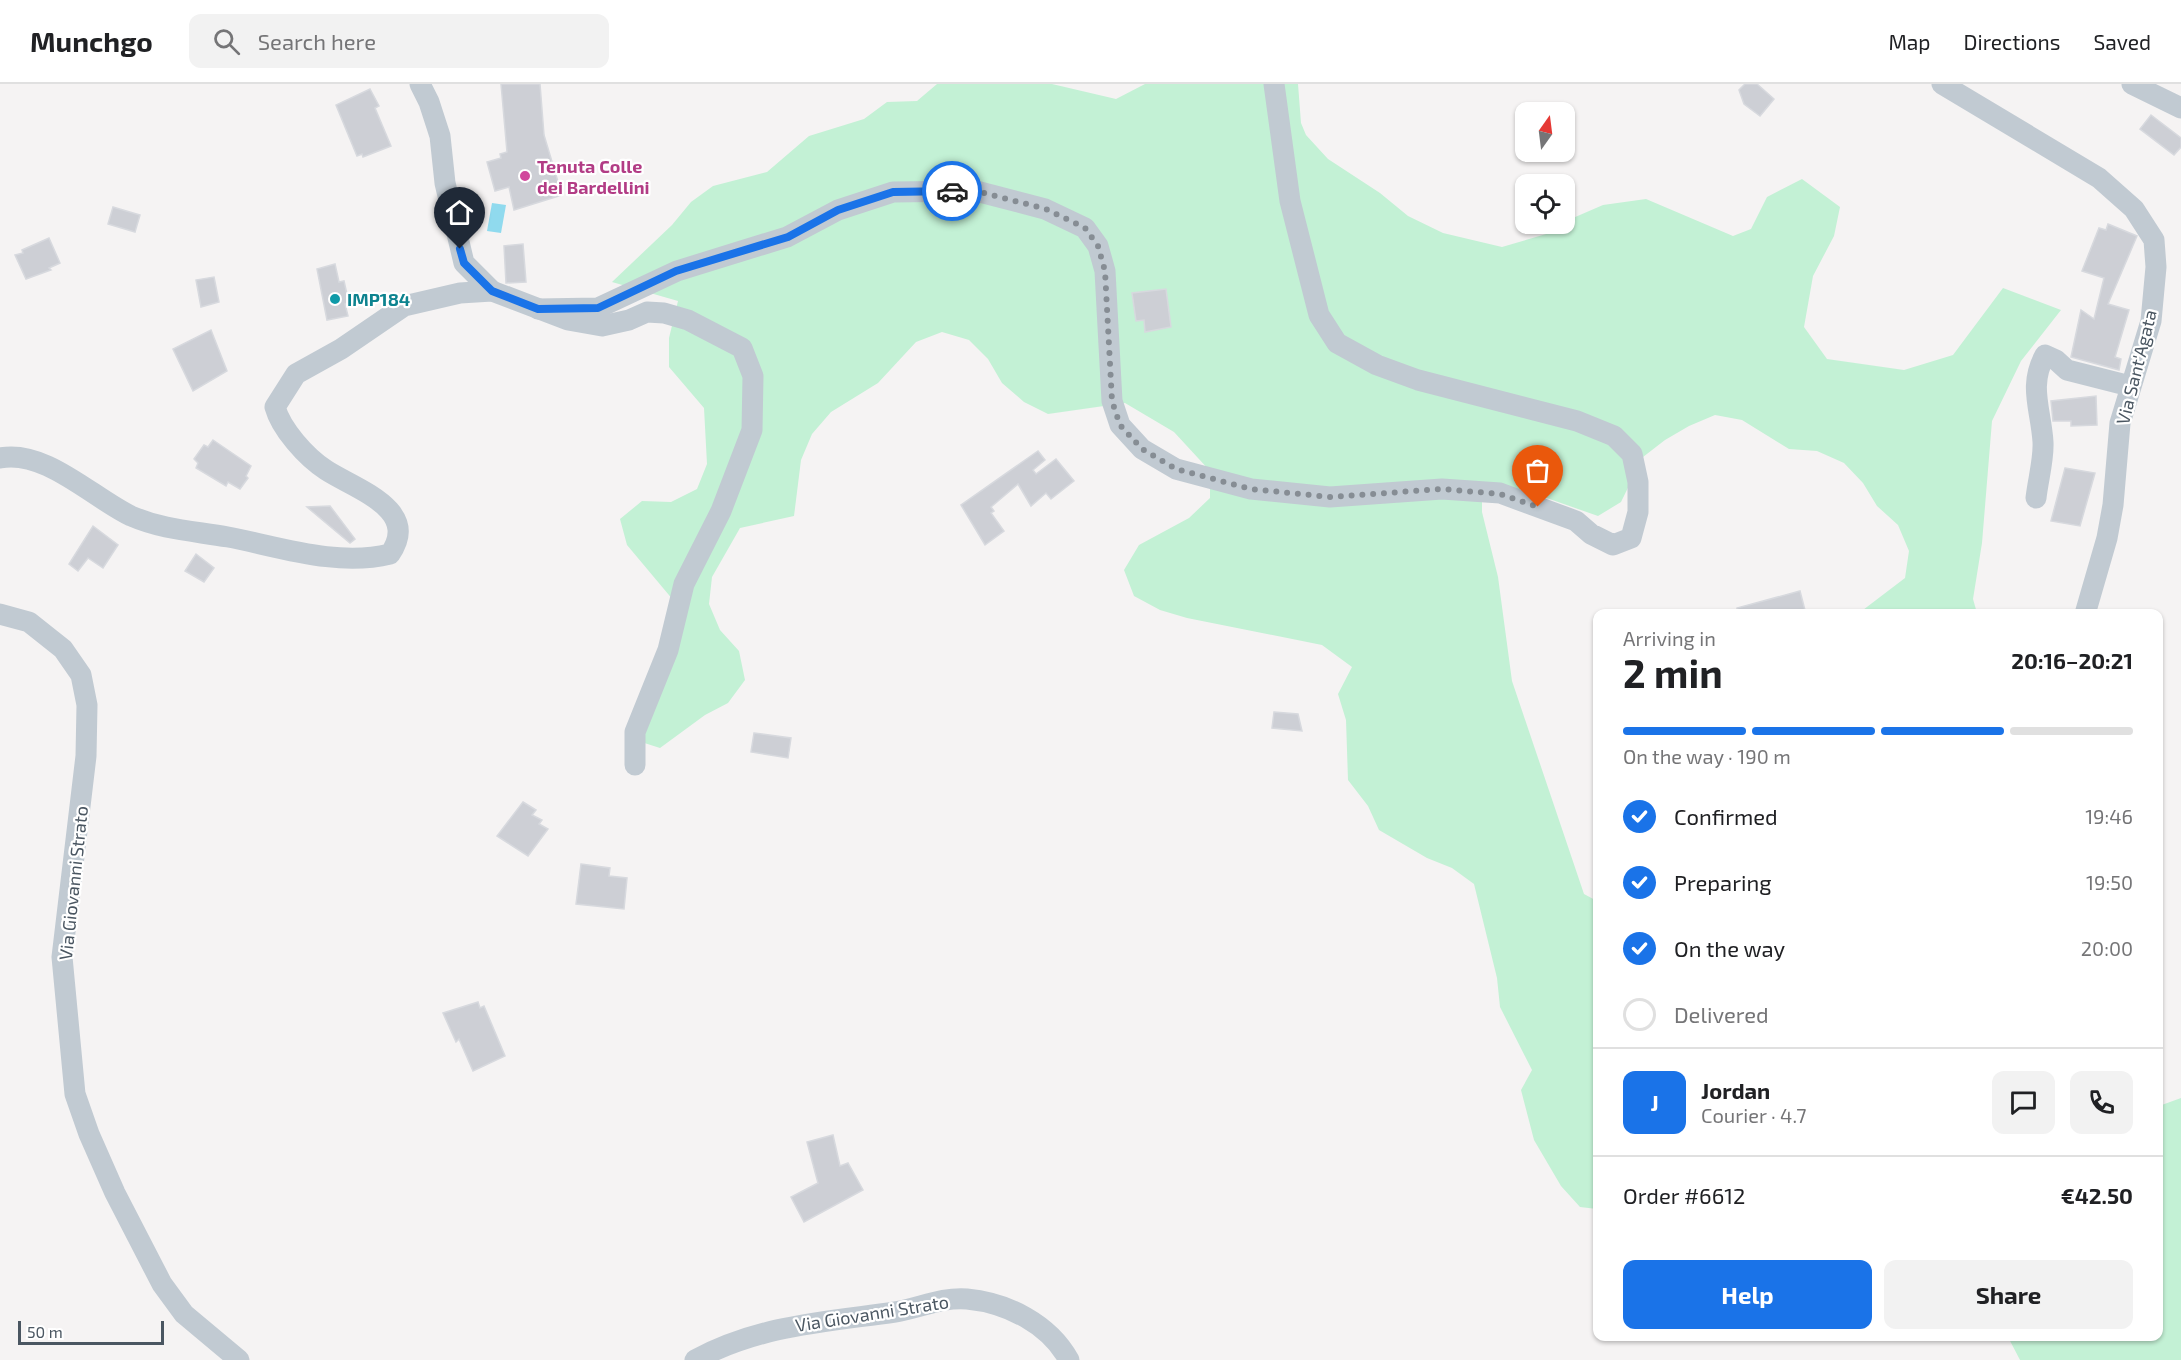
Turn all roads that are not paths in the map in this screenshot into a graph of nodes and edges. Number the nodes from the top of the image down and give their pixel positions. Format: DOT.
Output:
graph roads {
  1 [pos="420,84"];
  2 [pos="1274,84"];
  3 [pos="1942,84"];
  4 [pos="2132,84"];
  5 [pos="2181,108"];
  6 [pos="492,291"];
  7 [pos="538,309"];
  8 [pos="2130,386"];
  9 [pos="0,458"];
  10 [pos="2036,498"];
  11 [pos="2086,609"];
  12 [pos="0,614"];
  13 [pos="635,765"];
  14 [pos="239,1360"];
  15 [pos="695,1360"];
  16 [pos="1069,1360"];
  1 -- 6 [label="street"];
  2 -- 7 [label="street"];
  3 -- 8 [label="street, Via Sant'Agata"];
  4 -- 5 [label="street"];
  6 -- 7 [label="street"];
  6 -- 9 [label="street"];
  7 -- 13 [label="street"];
  8 -- 10 [label="street"];
  8 -- 11 [label="street, Via Sant'Agata"];
  12 -- 14 [label="street, Via Giovanni Strato"];
  15 -- 16 [label="street, Via Giovanni Strato"];
}
